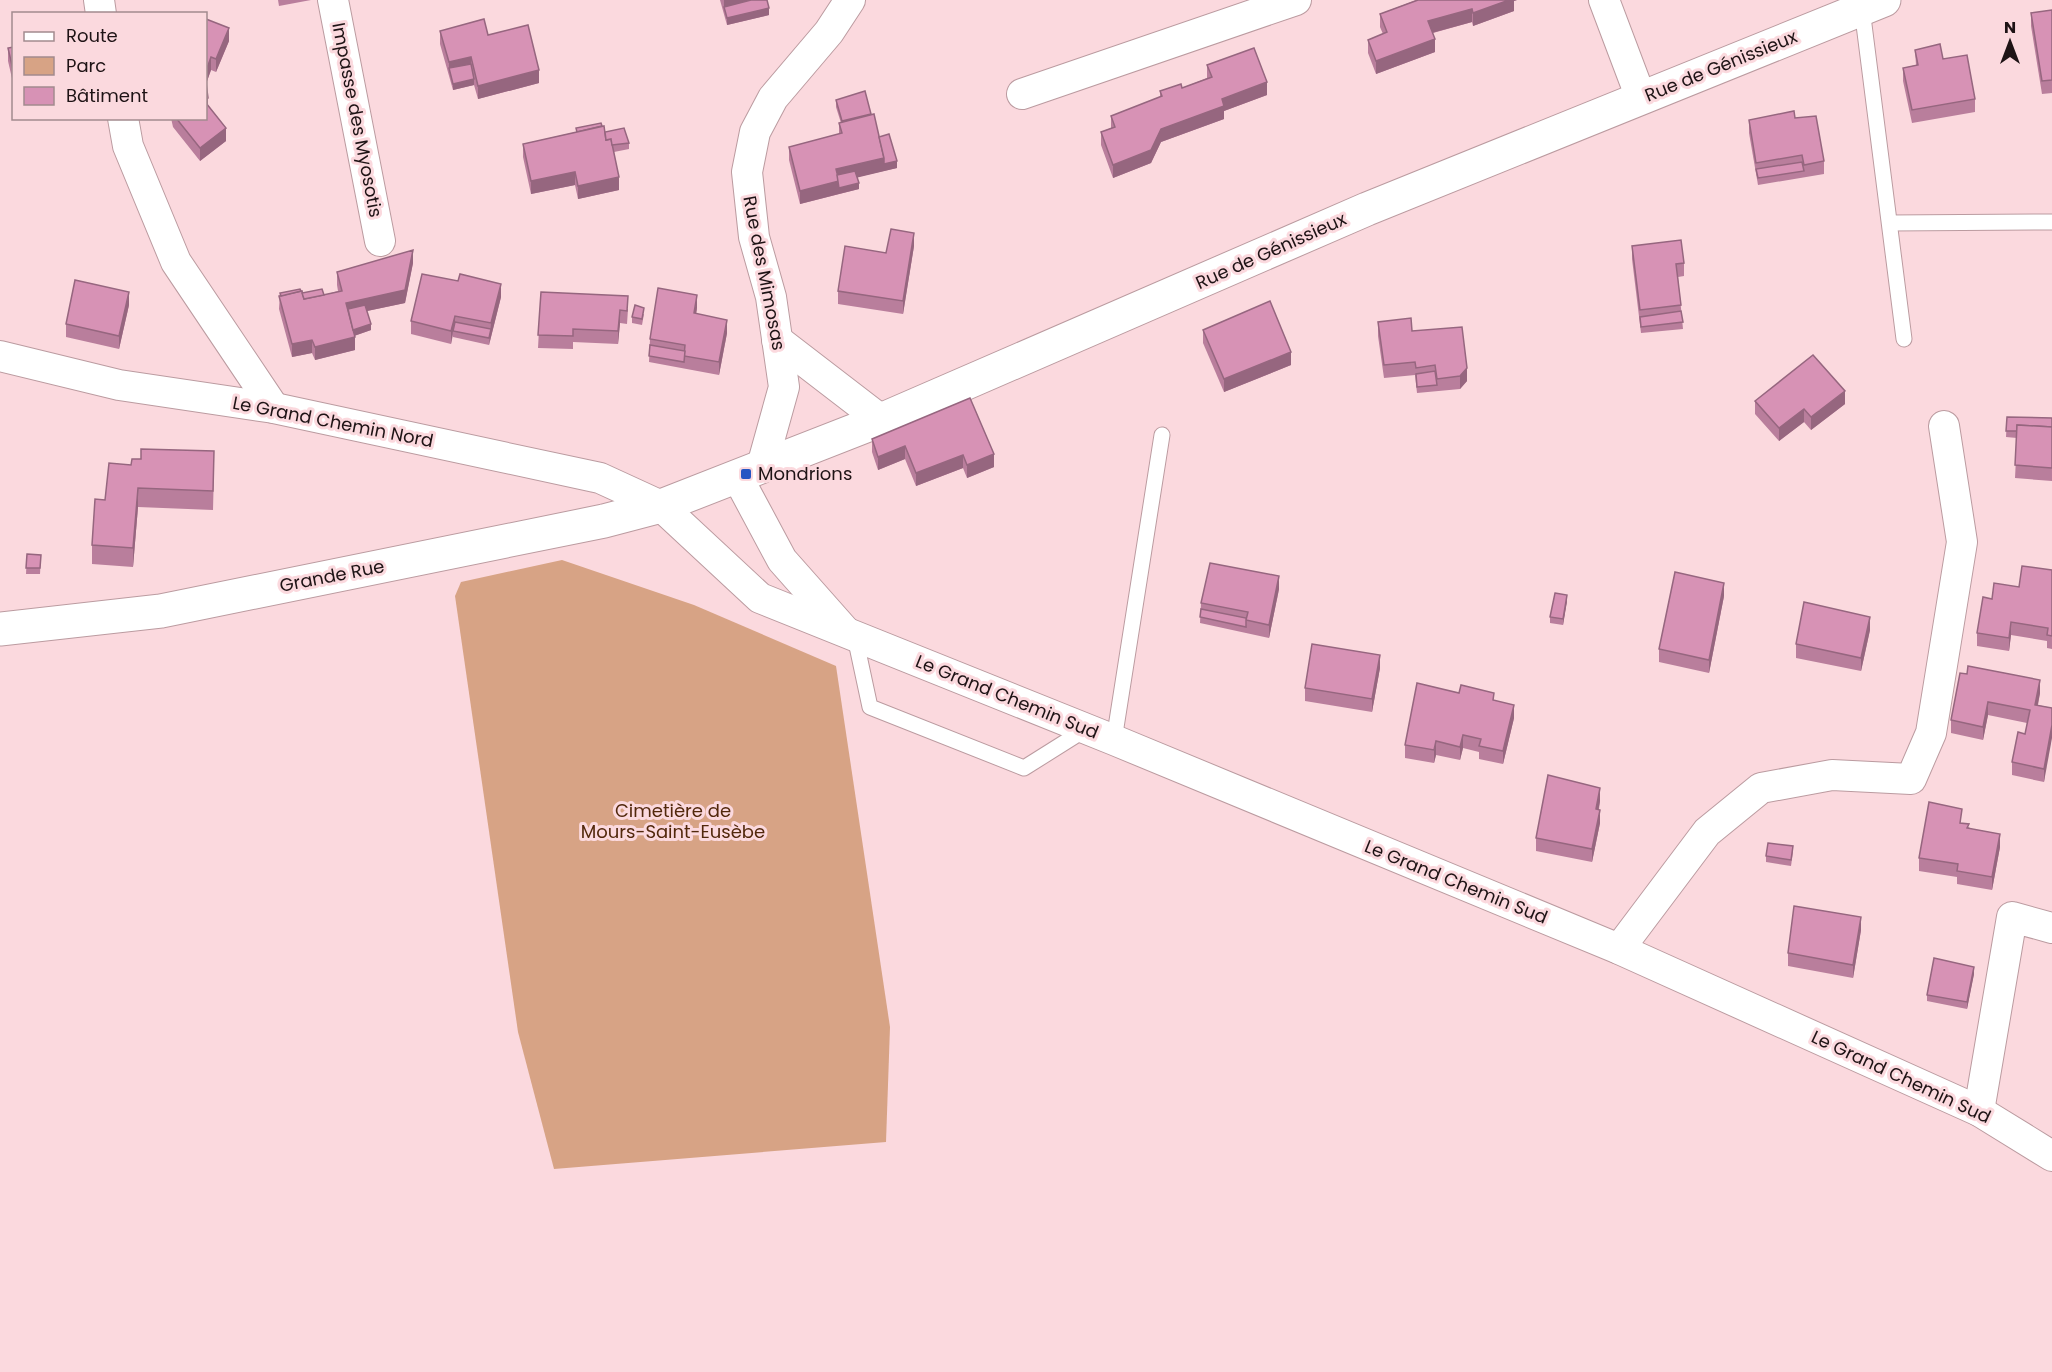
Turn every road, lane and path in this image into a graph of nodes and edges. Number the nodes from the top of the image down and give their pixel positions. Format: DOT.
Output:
graph roads {
  1 [pos="333,0"];
  2 [pos="850,0"];
  3 [pos="1296,0"];
  4 [pos="1604,0"];
  5 [pos="1873,4"];
  6 [pos="1022,94"];
  7 [pos="1641,99"];
  8 [pos="123,120"];
  9 [pos="2052,222"];
  10 [pos="1890,223"];
  11 [pos="380,241"];
  12 [pos="1904,339"];
  13 [pos="777,340"];
  14 [pos="0,356"];
  15 [pos="274,408"];
  16 [pos="881,420"];
  17 [pos="1944,426"];
  18 [pos="1162,435"];
  19 [pos="749,471"];
  20 [pos="661,506"];
  21 [pos="0,629"];
  22 [pos="851,636"];
  23 [pos="1086,729"];
  24 [pos="1114,740"];
  25 [pos="2052,928"];
  26 [pos="1619,950"];
  27 [pos="1979,1111"];
  28 [pos="2052,1156"];
  1 -- 11 [label="street, Impasse des Myosotis"];
  2 -- 13 [label="street, Rue des Mimosas"];
  3 -- 6 [label="street"];
  4 -- 7 [label="street"];
  5 -- 7 [label="street, Rue de Génissieux"];
  5 -- 10 [label="lane"];
  7 -- 16 [label="street, Rue de Génissieux"];
  8 -- 15 [label="street"];
  9 -- 10 [label="lane"];
  10 -- 12 [label="lane"];
  13 -- 16 [label="street"];
  13 -- 19 [label="street, Rue des Mimosas"];
  14 -- 15 [label="street, Le Grand Chemin Nord"];
  15 -- 20 [label="street, Le Grand Chemin Nord"];
  16 -- 19 [label="street, Rue de Génissieux"];
  17 -- 26 [label="street"];
  18 -- 24 [label="lane"];
  19 -- 20 [label="street, Rue de Génissieux"];
  19 -- 22 [label="street"];
  20 -- 21 [label="street, Grande Rue"];
  20 -- 22 [label="street, Le Grand Chemin Nord"];
  22 -- 23 [label="street, Le Grand Chemin Sud"];
  22 -- 23 [label="lane"];
  23 -- 24 [label="street, Le Grand Chemin Sud"];
  24 -- 26 [label="street, Le Grand Chemin Sud"];
  25 -- 27 [label="street"];
  26 -- 27 [label="street, Le Grand Chemin Sud"];
  27 -- 28 [label="street, Le Grand Chemin Sud"];
}
